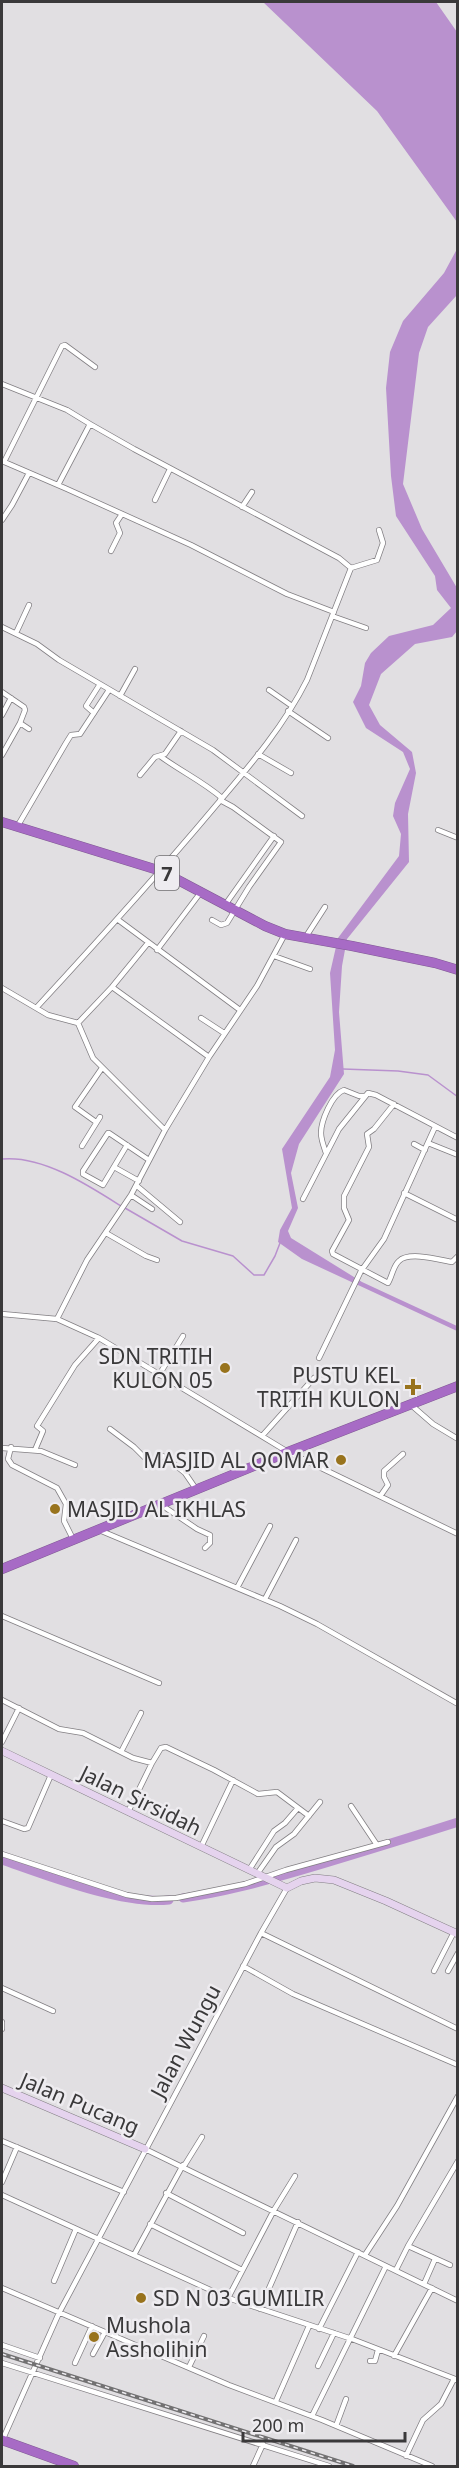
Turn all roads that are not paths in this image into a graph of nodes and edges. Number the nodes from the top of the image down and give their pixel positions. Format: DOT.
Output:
graph roads {
  1 [pos="95,367"];
  2 [pos="2,384"];
  3 [pos="35,398"];
  4 [pos="90,424"];
  5 [pos="3,462"];
  6 [pos="170,468"];
  7 [pos="29,473"];
  8 [pos="58,485"];
  9 [pos="252,492"];
  10 [pos="155,500"];
  11 [pos="242,507"];
  12 [pos="122,514"];
  13 [pos="2,520"];
  14 [pos="379,530"];
  15 [pos="111,551"];
  16 [pos="351,568"];
  17 [pos="29,605"];
  18 [pos="333,614"];
  19 [pos="3,628"];
  20 [pos="366,628"];
  21 [pos="16,633"];
  22 [pos="2,635"];
  23 [pos="135,669"];
  24 [pos="100,684"];
  25 [pos="110,690"];
  26 [pos="269,690"];
  27 [pos="2,692"];
  28 [pos="120,696"];
  29 [pos="11,698"];
  30 [pos="290,709"];
  31 [pos="94,713"];
  32 [pos="2,715"];
  33 [pos="20,723"];
  34 [pos="29,729"];
  35 [pos="181,731"];
  36 [pos="328,738"];
  37 [pos="258,754"];
  38 [pos="2,755"];
  39 [pos="160,756"];
  40 [pos="245,771"];
  41 [pos="291,773"];
  42 [pos="140,775"];
  43 [pos="221,799"];
  44 [pos="302,816"];
  45 [pos="2,822"];
  46 [pos="17,827"];
  47 [pos="438,830"];
  48 [pos="274,836"];
  49 [pos="457,836"];
  50 [pos="161,871"];
  51 [pos="201,892"];
  52 [pos="230,907"];
  53 [pos="325,907"];
  54 [pos="117,919"];
  55 [pos="212,920"];
  56 [pos="285,934"];
  57 [pos="305,938"];
  58 [pos="148,943"];
  59 [pos="157,950"];
  60 [pos="273,956"];
  61 [pos="310,969"];
  62 [pos="458,970"];
  63 [pos="112,987"];
  64 [pos="2,988"];
  65 [pos="37,1007"];
  66 [pos="240,1010"];
  67 [pos="201,1018"];
  68 [pos="78,1023"];
  69 [pos="224,1034"];
  70 [pos="209,1057"];
  71 [pos="102,1068"];
  72 [pos="364,1096"];
  73 [pos="393,1104"];
  74 [pos="100,1117"];
  75 [pos="95,1125"];
  76 [pos="435,1127"];
  77 [pos="165,1130"];
  78 [pos="105,1136"];
  79 [pos="458,1138"];
  80 [pos="428,1143"];
  81 [pos="414,1144"];
  82 [pos="127,1145"];
  83 [pos="81,1146"];
  84 [pos="424,1150"];
  85 [pos="326,1153"];
  86 [pos="458,1155"];
  87 [pos="149,1160"];
  88 [pos="114,1167"];
  89 [pos="138,1184"];
  90 [pos="404,1194"];
  91 [pos="131,1195"];
  92 [pos="303,1199"];
  93 [pos="152,1209"];
  94 [pos="458,1220"];
  95 [pos="180,1222"];
  96 [pos="106,1233"];
  97 [pos="458,1256"];
  98 [pos="157,1260"];
  99 [pos="361,1270"];
  100 [pos="2,1314"];
  101 [pos="57,1319"];
  102 [pos="183,1336"];
  103 [pos="99,1338"];
  104 [pos="319,1358"];
  105 [pos="159,1375"];
  106 [pos="314,1378"];
  107 [pos="458,1386"];
  108 [pos="410,1404"];
  109 [pos="110,1429"];
  110 [pos="262,1436"];
  111 [pos="458,1439"];
  112 [pos="2,1448"];
  113 [pos="11,1448"];
  114 [pos="35,1450"];
  115 [pos="288,1452"];
  116 [pos="403,1454"];
  117 [pos="75,1465"];
  118 [pos="196,1489"];
  119 [pos="381,1495"];
  120 [pos="160,1504"];
  121 [pos="270,1526"];
  122 [pos="99,1530"];
  123 [pos="458,1533"];
  124 [pos="74,1539"];
  125 [pos="296,1540"];
  126 [pos="205,1548"];
  127 [pos="3,1567"];
  128 [pos="237,1588"];
  129 [pos="265,1599"];
  130 [pos="2,1616"];
  131 [pos="159,1683"];
  132 [pos="2,1700"];
  133 [pos="458,1704"];
  134 [pos="19,1708"];
  135 [pos="141,1713"];
  136 [pos="2,1742"];
  137 [pos="2,1751"];
  138 [pos="121,1752"];
  139 [pos="152,1763"];
  140 [pos="51,1775"];
  141 [pos="233,1780"];
  142 [pos="320,1802"];
  143 [pos="351,1806"];
  144 [pos="298,1808"];
  145 [pos="128,1812"];
  146 [pos="309,1816"];
  147 [pos="2,1821"];
  148 [pos="388,1842"];
  149 [pos="377,1845"];
  150 [pos="201,1847"];
  151 [pos="2,1854"];
  152 [pos="249,1870"];
  153 [pos="263,1877"];
  154 [pos="287,1888"];
  155 [pos="261,1933"];
  156 [pos="456,1933"];
  157 [pos="458,1953"];
  158 [pos="243,1966"];
  159 [pos="434,1971"];
  160 [pos="448,1971"];
  161 [pos="2,1988"];
  162 [pos="53,2011"];
  163 [pos="2,2022"];
  164 [pos="458,2028"];
  165 [pos="2,2029"];
  166 [pos="458,2065"];
  167 [pos="2,2088"];
  168 [pos="458,2096"];
  169 [pos="202,2137"];
  170 [pos="2,2141"];
  171 [pos="17,2147"];
  172 [pos="146,2149"];
  173 [pos="458,2161"];
  174 [pos="184,2166"];
  175 [pos="295,2176"];
  176 [pos="2,2182"];
  177 [pos="124,2192"];
  178 [pos="166,2193"];
  179 [pos="2,2195"];
  180 [pos="274,2210"];
  181 [pos="298,2222"];
  182 [pos="150,2224"];
  183 [pos="76,2229"];
  184 [pos="243,2233"];
  185 [pos="99,2239"];
  186 [pos="408,2246"];
  187 [pos="358,2252"];
  188 [pos="134,2255"];
  189 [pos="365,2255"];
  190 [pos="435,2259"];
  191 [pos="386,2265"];
  192 [pos="450,2265"];
  193 [pos="242,2270"];
  194 [pos="396,2270"];
  195 [pos="54,2281"];
  196 [pos="424,2284"];
  197 [pos="2,2288"];
  198 [pos="432,2288"];
  199 [pos="228,2298"];
  200 [pos="458,2301"];
  201 [pos="260,2309"];
  202 [pos="59,2313"];
  203 [pos="309,2325"];
  204 [pos="92,2326"];
  205 [pos="319,2329"];
  206 [pos="105,2332"];
  207 [pos="334,2333"];
  208 [pos="204,2336"];
  209 [pos="352,2339"];
  210 [pos="2,2345"];
  211 [pos="378,2350"];
  212 [pos="93,2354"];
  213 [pos="394,2356"];
  214 [pos="40,2358"];
  215 [pos="370,2361"];
  216 [pos="2,2363"];
  217 [pos="75,2363"];
  218 [pos="318,2366"];
  219 [pos="189,2367"];
  220 [pos="33,2373"];
  221 [pos="456,2379"];
  222 [pos="346,2399"];
  223 [pos="276,2401"];
  224 [pos="312,2416"];
  225 [pos="336,2426"];
  226 [pos="2,2442"];
  227 [pos="263,2444"];
  228 [pos="406,2456"];
  229 [pos="59,2466"];
  230 [pos="74,2466"];
  231 [pos="253,2466"];
  232 [pos="329,2466"];
  233 [pos="432,2466"];
  1 -- 3 [label="street"];
  2 -- 3 [label="street"];
  3 -- 4 [label="street"];
  3 -- 5 [label="street"];
  4 -- 6 [label="street"];
  4 -- 8 [label="street"];
  5 -- 7 [label="street"];
  6 -- 10 [label="street"];
  6 -- 11 [label="street"];
  7 -- 8 [label="street"];
  7 -- 13 [label="street"];
  8 -- 12 [label="street"];
  9 -- 11 [label="street"];
  11 -- 16 [label="street"];
  12 -- 15 [label="street"];
  12 -- 18 [label="street"];
  14 -- 16 [label="street"];
  16 -- 18 [label="street"];
  17 -- 21 [label="street"];
  18 -- 20 [label="street"];
  18 -- 30 [label="street"];
  19 -- 21 [label="street"];
  19 -- 22 [label="street"];
  21 -- 24 [label="street"];
  23 -- 28 [label="street"];
  24 -- 25 [label="street"];
  24 -- 31 [label="street"];
  25 -- 28 [label="street"];
  25 -- 31 [label="street"];
  26 -- 30 [label="street"];
  27 -- 29 [label="street"];
  28 -- 35 [label="street"];
  29 -- 32 [label="street"];
  29 -- 33 [label="street"];
  30 -- 36 [label="street"];
  30 -- 37 [label="street"];
  31 -- 46 [label="street"];
  33 -- 34 [label="street"];
  33 -- 38 [label="street"];
  35 -- 39 [label="street"];
  35 -- 40 [label="street"];
  37 -- 40 [label="street"];
  37 -- 41 [label="street"];
  39 -- 42 [label="street"];
  39 -- 43 [label="street"];
  40 -- 43 [label="street"];
  40 -- 44 [label="street"];
  43 -- 48 [label="street"];
  43 -- 50 [label="street"];
  45 -- 46 [label="highway, 7"];
  46 -- 50 [label="highway, 7"];
  47 -- 49 [label="street"];
  48 -- 52 [label="street"];
  48 -- 52 [label="street"];
  50 -- 51 [label="highway, 7"];
  50 -- 54 [label="street"];
  51 -- 52 [label="highway, 7"];
  51 -- 59 [label="street"];
  52 -- 55 [label="street"];
  52 -- 56 [label="highway, 7"];
  53 -- 57 [label="street"];
  54 -- 58 [label="street"];
  54 -- 65 [label="street"];
  56 -- 57 [label="highway, 7"];
  56 -- 60 [label="street"];
  57 -- 62 [label="highway, 7"];
  58 -- 59 [label="street"];
  58 -- 63 [label="street"];
  59 -- 66 [label="street"];
  60 -- 61 [label="street"];
  60 -- 66 [label="street"];
  63 -- 68 [label="street"];
  63 -- 70 [label="street"];
  64 -- 65 [label="street"];
  65 -- 68 [label="street"];
  66 -- 69 [label="street"];
  67 -- 69 [label="street"];
  68 -- 71 [label="street"];
  69 -- 70 [label="street"];
  70 -- 77 [label="street"];
  71 -- 75 [label="street"];
  71 -- 77 [label="street"];
  72 -- 73 [label="street"];
  72 -- 85 [label="street"];
  72 -- 85 [label="street"];
  73 -- 76 [label="street"];
  73 -- 99 [label="street"];
  74 -- 75 [label="street"];
  75 -- 78 [label="street"];
  75 -- 83 [label="street"];
  76 -- 79 [label="street"];
  76 -- 80 [label="street"];
  77 -- 87 [label="street"];
  78 -- 82 [label="street"];
  78 -- 88 [label="street"];
  80 -- 84 [label="street"];
  80 -- 86 [label="street"];
  81 -- 84 [label="street"];
  82 -- 87 [label="street"];
  82 -- 88 [label="street"];
  84 -- 90 [label="street"];
  85 -- 92 [label="street"];
  87 -- 89 [label="street"];
  88 -- 89 [label="street"];
  89 -- 91 [label="street"];
  89 -- 95 [label="street"];
  90 -- 94 [label="street"];
  90 -- 99 [label="street"];
  91 -- 93 [label="street"];
  91 -- 96 [label="street"];
  96 -- 98 [label="street"];
  96 -- 101 [label="street"];
  97 -- 99 [label="street"];
  99 -- 104 [label="street"];
  100 -- 101 [label="street"];
  101 -- 103 [label="street"];
  102 -- 105 [label="street"];
  103 -- 105 [label="street"];
  103 -- 114 [label="street"];
  105 -- 110 [label="street"];
  106 -- 110 [label="street"];
  107 -- 108 [label="highway"];
  108 -- 111 [label="street"];
  108 -- 115 [label="highway"];
  109 -- 118 [label="street"];
  110 -- 115 [label="street"];
  112 -- 113 [label="street"];
  113 -- 114 [label="street"];
  113 -- 124 [label="street"];
  114 -- 117 [label="street"];
  115 -- 118 [label="highway"];
  115 -- 119 [label="street"];
  116 -- 119 [label="street"];
  118 -- 120 [label="highway"];
  119 -- 123 [label="street"];
  120 -- 122 [label="highway"];
  120 -- 126 [label="street"];
  121 -- 128 [label="street"];
  122 -- 124 [label="highway"];
  122 -- 128 [label="street"];
  124 -- 127 [label="highway"];
  125 -- 129 [label="street"];
  128 -- 129 [label="street"];
  129 -- 133 [label="street"];
  130 -- 131 [label="street"];
  132 -- 134 [label="street"];
  134 -- 136 [label="street"];
  134 -- 138 [label="street"];
  135 -- 138 [label="street"];
  137 -- 140 [label="street, Jalan Sirsidah"];
  138 -- 139 [label="street"];
  139 -- 141 [label="street"];
  139 -- 145 [label="street"];
  140 -- 145 [label="street, Jalan Sirsidah"];
  140 -- 147 [label="street"];
  141 -- 144 [label="street"];
  141 -- 150 [label="street"];
  142 -- 146 [label="street"];
  143 -- 149 [label="street"];
  144 -- 146 [label="street"];
  144 -- 152 [label="street"];
  145 -- 150 [label="street, Jalan Sirsidah"];
  146 -- 153 [label="street"];
  148 -- 149 [label="street"];
  149 -- 153 [label="street"];
  150 -- 152 [label="street, Jalan Sirsidah"];
  151 -- 153 [label="street"];
  152 -- 153 [label="street, Jalan Sirsidah"];
  153 -- 154 [label="street, Jalan Sirsidah"];
  154 -- 155 [label="street, Jalan Wungu"];
  154 -- 156 [label="street"];
  155 -- 158 [label="street, Jalan Wungu"];
  155 -- 164 [label="street"];
  156 -- 159 [label="street"];
  157 -- 160 [label="street"];
  158 -- 166 [label="street"];
  158 -- 172 [label="street, Jalan Wungu"];
  161 -- 162 [label="street"];
  163 -- 165 [label="street"];
  167 -- 172 [label="street, Jalan Pucang"];
  168 -- 189 [label="street"];
  169 -- 174 [label="street"];
  170 -- 171 [label="street"];
  171 -- 176 [label="street"];
  171 -- 177 [label="street"];
  172 -- 174 [label="street"];
  172 -- 177 [label="street, Jalan Wungu"];
  173 -- 186 [label="street"];
  174 -- 178 [label="street"];
  174 -- 180 [label="street"];
  175 -- 180 [label="street"];
  177 -- 185 [label="street, Jalan Wungu"];
  178 -- 182 [label="street"];
  178 -- 184 [label="street"];
  179 -- 183 [label="street"];
  180 -- 181 [label="street"];
  180 -- 193 [label="street"];
  181 -- 187 [label="street"];
  181 -- 201 [label="street"];
  182 -- 188 [label="street"];
  182 -- 193 [label="street"];
  183 -- 185 [label="street"];
  183 -- 195 [label="street"];
  185 -- 188 [label="street"];
  185 -- 202 [label="street, Jalan Wungu"];
  186 -- 190 [label="street"];
  186 -- 194 [label="street"];
  187 -- 189 [label="street"];
  187 -- 205 [label="street"];
  188 -- 199 [label="street"];
  189 -- 191 [label="street"];
  190 -- 192 [label="street"];
  190 -- 196 [label="street"];
  191 -- 194 [label="street"];
  191 -- 209 [label="street"];
  193 -- 199 [label="street"];
  194 -- 196 [label="street"];
  196 -- 198 [label="street"];
  197 -- 202 [label="street"];
  198 -- 200 [label="street"];
  198 -- 213 [label="street"];
  199 -- 201 [label="street"];
  201 -- 203 [label="street"];
  202 -- 204 [label="street"];
  202 -- 214 [label="street, Jalan Wungu"];
  203 -- 205 [label="street"];
  203 -- 223 [label="street"];
  204 -- 206 [label="street"];
  204 -- 217 [label="street"];
  205 -- 207 [label="street"];
  206 -- 212 [label="street"];
  206 -- 219 [label="street"];
  207 -- 209 [label="street"];
  207 -- 218 [label="street"];
  208 -- 219 [label="street"];
  209 -- 211 [label="street"];
  209 -- 224 [label="street"];
  210 -- 214 [label="street"];
  211 -- 213 [label="street"];
  211 -- 215 [label="street"];
  213 -- 221 [label="street"];
  214 -- 220 [label="street, Jalan Wungu"];
  216 -- 220 [label="street"];
  219 -- 223 [label="street"];
  220 -- 226 [label="street, Jalan Wungu"];
  220 -- 227 [label="street"];
  221 -- 228 [label="street"];
  222 -- 225 [label="street"];
  223 -- 224 [label="street"];
  224 -- 225 [label="street"];
  225 -- 228 [label="street"];
  226 -- 229 [label="highway"];
  226 -- 230 [label="highway"];
  227 -- 231 [label="street"];
  227 -- 232 [label="street"];
  228 -- 233 [label="street"];
}
